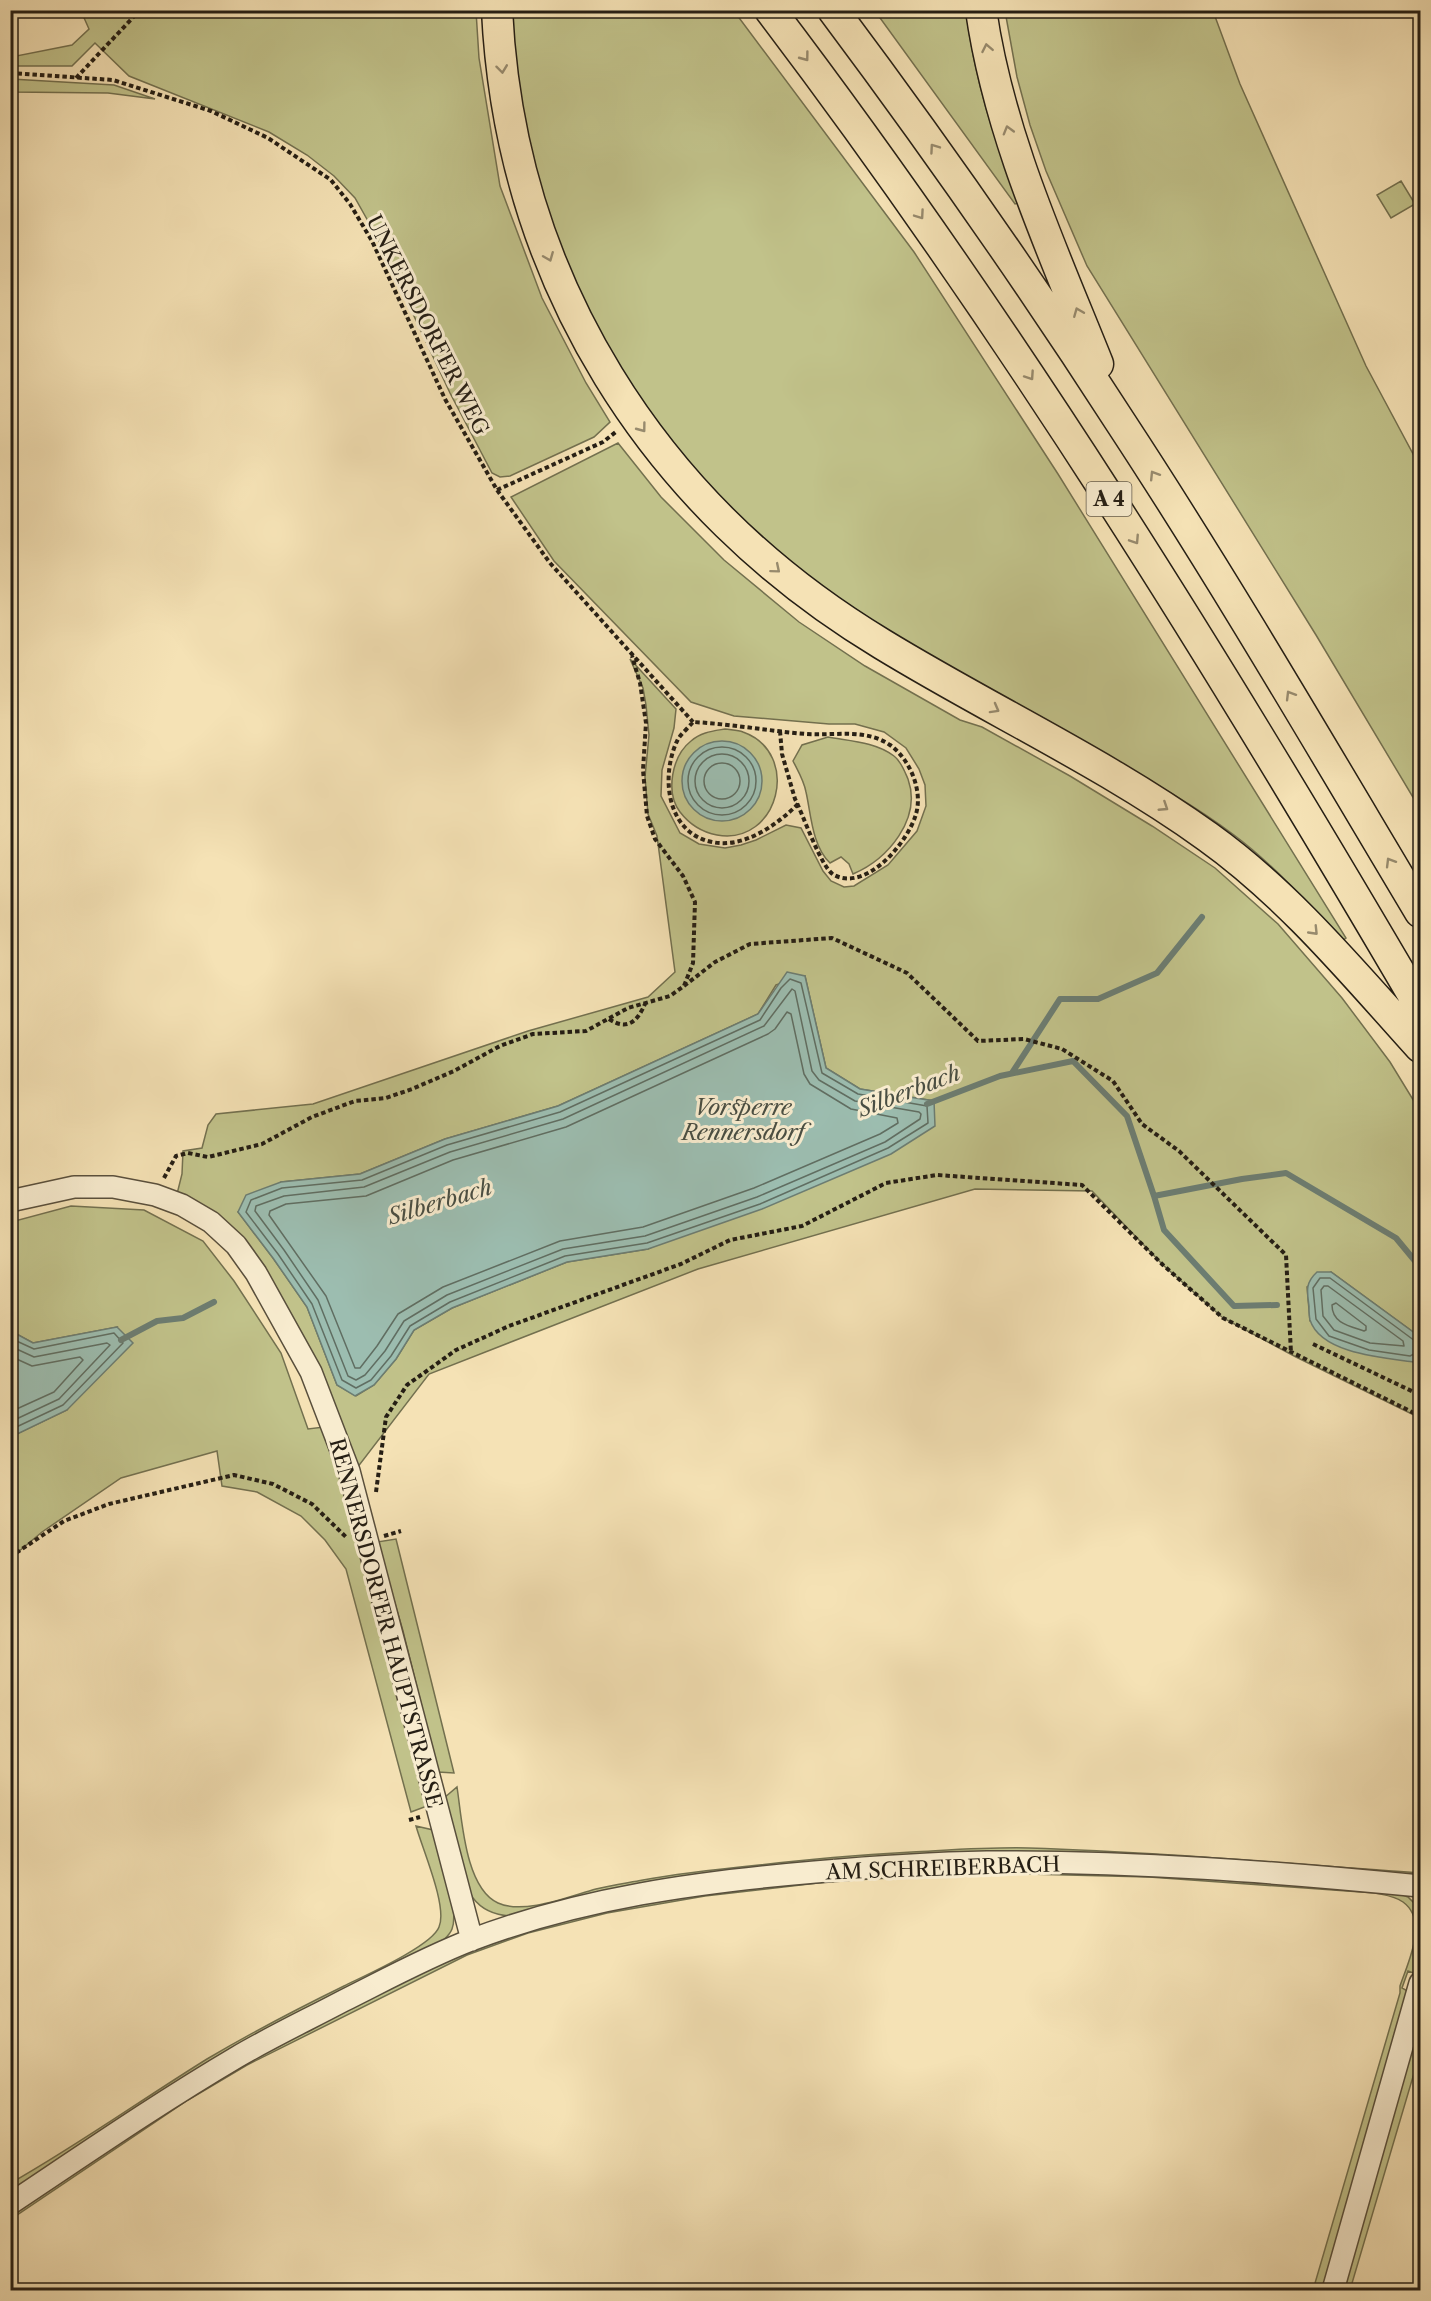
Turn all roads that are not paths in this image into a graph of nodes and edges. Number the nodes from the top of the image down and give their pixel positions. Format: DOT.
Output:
graph roads {
  1 [pos="497,10"];
  2 [pos="770,10"];
  3 [pos="833,10"];
  4 [pos="981,10"];
  5 [pos="1123,425"];
  6 [pos="1420,912"];
  7 [pos="1420,1007"];
  8 [pos="1420,1047"];
  9 [pos="10,1201"];
  10 [pos="1420,1886"];
  11 [pos="472,1940"];
  12 [pos="1420,1983"];
  13 [pos="10,2204"];
  14 [pos="1333,2290"];
  1 -- 8 [label="highway, one-way"];
  2 -- 7 [label="highway, A 4, one-way"];
  5 -- 3 [label="highway, A 4, one-way"];
  5 -- 4 [label="highway, one-way"];
  6 -- 5 [label="highway, A 4, one-way"];
  9 -- 11 [label="street, RENNERSDORFER HAUPTSTRASSE"];
  10 -- 11 [label="street, AM SCHREIBERBACH"];
  11 -- 13 [label="street, AM SCHREIBERBACH"];
  12 -- 14 [label="street"];
}
